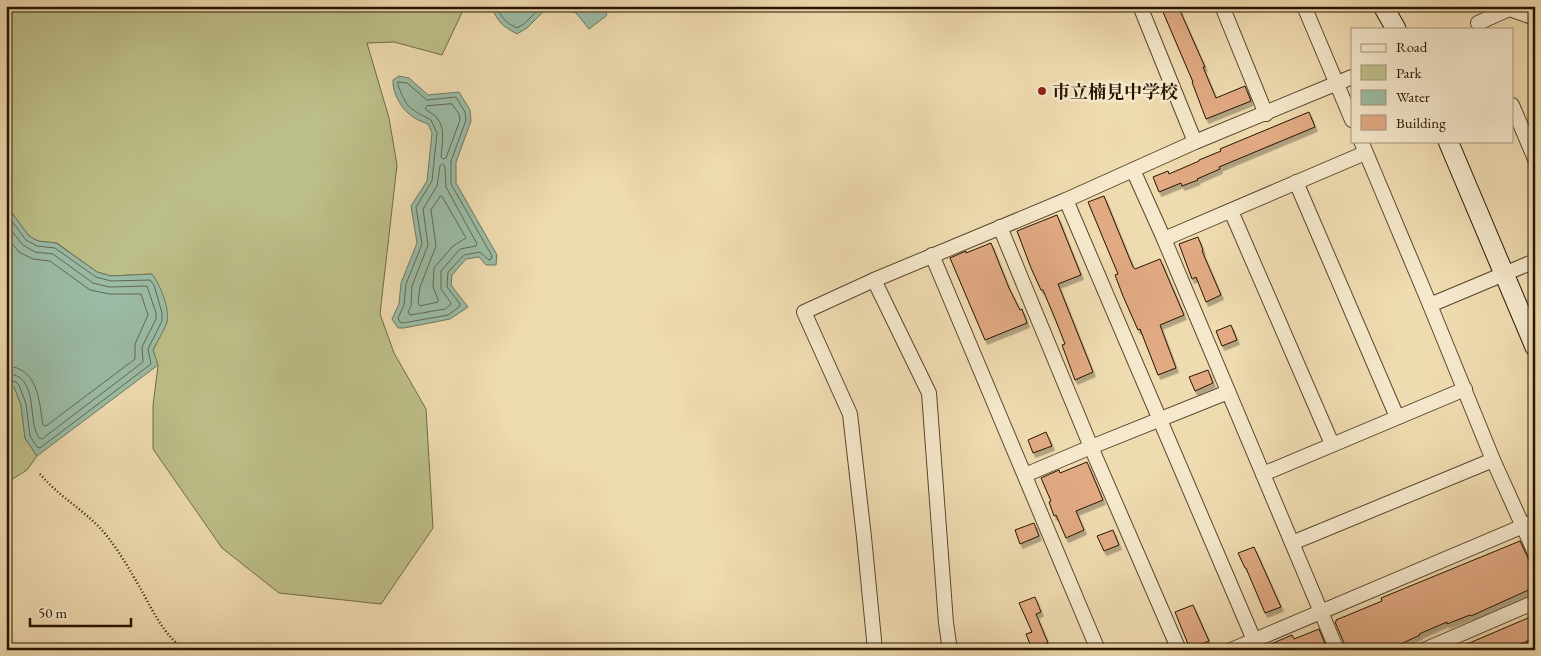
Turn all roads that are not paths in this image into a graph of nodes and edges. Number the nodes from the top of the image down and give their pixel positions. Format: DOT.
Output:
graph roads {
  1 [pos="1140,6"];
  2 [pos="1222,6"];
  3 [pos="1304,6"];
  4 [pos="1383,6"];
  5 [pos="1535,18"];
  6 [pos="1475,27"];
  7 [pos="1395,28"];
  8 [pos="1351,78"];
  9 [pos="1338,84"];
  10 [pos="1514,110"];
  11 [pos="1266,114"];
  12 [pos="1351,117"];
  13 [pos="1195,142"];
  14 [pos="1448,142"];
  15 [pos="1363,147"];
  16 [pos="1535,159"];
  17 [pos="1133,170"];
  18 [pos="1296,182"];
  19 [pos="1066,200"];
  20 [pos="1231,211"];
  21 [pos="1000,227"];
  22 [pos="1164,239"];
  23 [pos="932,255"];
  24 [pos="1535,261"];
  25 [pos="1504,274"];
  26 [pos="874,280"];
  27 [pos="1430,305"];
  28 [pos="1535,347"];
  29 [pos="1464,389"];
  30 [pos="1228,392"];
  31 [pos="1397,417"];
  32 [pos="1159,420"];
  33 [pos="1332,444"];
  34 [pos="1090,447"];
  35 [pos="1493,460"];
  36 [pos="1263,474"];
  37 [pos="1025,476"];
  38 [pos="1529,524"];
  39 [pos="1292,542"];
  40 [pos="1535,553"];
  41 [pos="1535,602"];
  42 [pos="1321,612"];
  43 [pos="1254,640"];
  44 [pos="1535,647"];
  45 [pos="875,650"];
  46 [pos="950,650"];
  47 [pos="1098,650"];
  48 [pos="1179,650"];
  49 [pos="1231,650"];
  50 [pos="1337,650"];
  51 [pos="1424,650"];
  52 [pos="1531,650"];
  1 -- 13 [label="street"];
  2 -- 11 [label="street"];
  3 -- 9 [label="street"];
  4 -- 7 [label="street"];
  5 -- 6 [label="street"];
  8 -- 9 [label="street"];
  9 -- 11 [label="street"];
  9 -- 12 [label="street"];
  10 -- 16 [label="street"];
  11 -- 13 [label="street"];
  13 -- 17 [label="street"];
  14 -- 25 [label="street"];
  15 -- 18 [label="street"];
  15 -- 27 [label="street"];
  17 -- 19 [label="street"];
  17 -- 22 [label="street"];
  18 -- 20 [label="street"];
  18 -- 31 [label="street"];
  19 -- 21 [label="street"];
  19 -- 32 [label="street"];
  20 -- 22 [label="street"];
  20 -- 33 [label="street"];
  21 -- 23 [label="street"];
  21 -- 34 [label="street"];
  22 -- 30 [label="street"];
  23 -- 26 [label="street"];
  23 -- 37 [label="street"];
  24 -- 25 [label="street"];
  25 -- 27 [label="street"];
  25 -- 28 [label="street"];
  26 -- 45 [label="street"];
  26 -- 46 [label="street"];
  27 -- 29 [label="street"];
  29 -- 31 [label="street"];
  29 -- 35 [label="street"];
  30 -- 32 [label="street"];
  30 -- 36 [label="street"];
  31 -- 33 [label="street"];
  32 -- 34 [label="street"];
  32 -- 43 [label="street"];
  33 -- 36 [label="street"];
  34 -- 37 [label="street"];
  34 -- 48 [label="street"];
  35 -- 38 [label="street"];
  35 -- 39 [label="street"];
  36 -- 39 [label="street"];
  37 -- 47 [label="street"];
  38 -- 40 [label="street"];
  38 -- 42 [label="street"];
  39 -- 42 [label="street"];
  41 -- 51 [label="street"];
  42 -- 43 [label="street"];
  42 -- 50 [label="street"];
  43 -- 49 [label="street"];
  44 -- 52 [label="street"];
}
